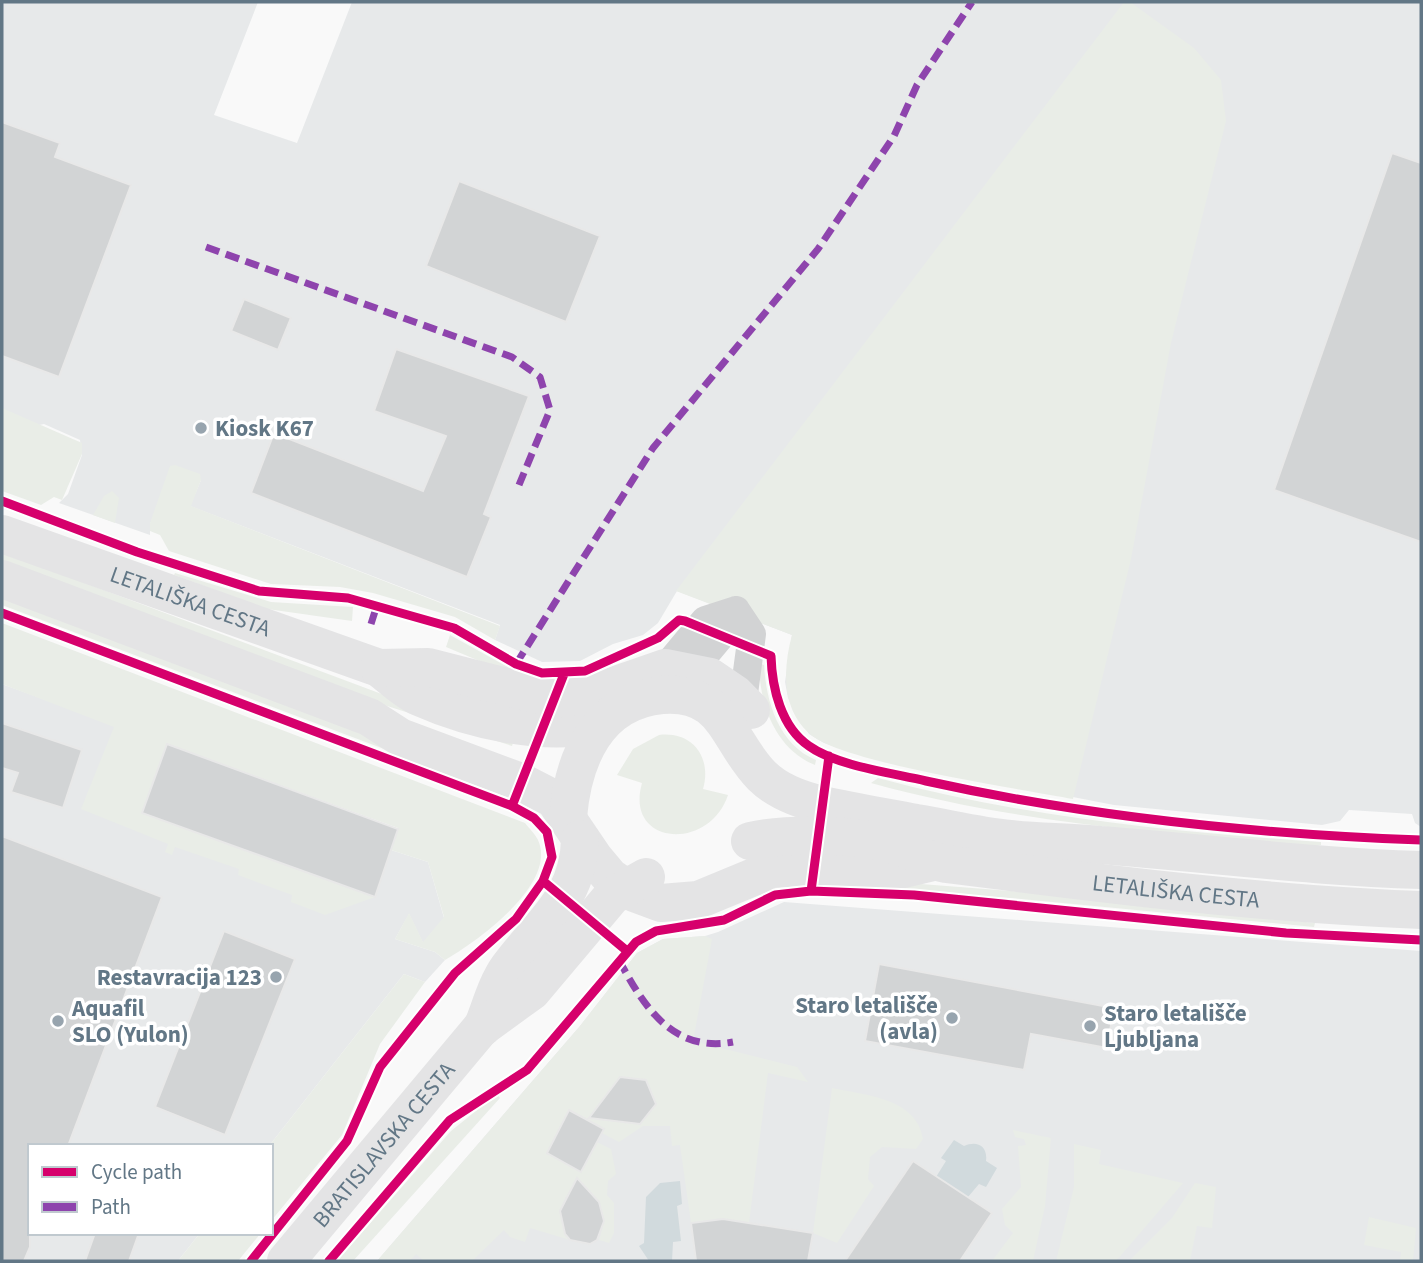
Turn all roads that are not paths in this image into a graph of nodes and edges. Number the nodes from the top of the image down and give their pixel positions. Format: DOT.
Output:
graph roads {
  1 [pos="2,534"];
  2 [pos="2,579"];
  3 [pos="379,668"];
  4 [pos="676,678"];
  5 [pos="743,701"];
  6 [pos="599,724"];
  7 [pos="770,746"];
  8 [pos="771,784"];
  9 [pos="573,812"];
  10 [pos="750,841"];
  11 [pos="1100,845"];
  12 [pos="933,862"];
  13 [pos="1421,870"];
  14 [pos="647,888"];
  15 [pos="1421,910"];
  16 [pos="481,1028"];
  17 [pos="286,1261"];
  1 -- 3 [label="main road, LETALIŠKA CESTA"];
  2 -- 9 [label="main road, LETALIŠKA CESTA"];
  3 -- 4 [label="main road, LETALIŠKA CESTA"];
  3 -- 6 [label="main road, LETALIŠKA CESTA"];
  4 -- 5 [label="main road, LETALIŠKA CESTA"];
  4 -- 5 [label="street"];
  4 -- 6 [label="main road, LETALIŠKA CESTA"];
  4 -- 8 [label="main road, LETALIŠKA CESTA"];
  5 -- 7 [label="main road, LETALIŠKA CESTA"];
  6 -- 9 [label="main road, LETALIŠKA CESTA"];
  7 -- 8 [label="main road, LETALIŠKA CESTA"];
  7 -- 11 [label="main road, LETALIŠKA CESTA"];
  8 -- 10 [label="main road, LETALIŠKA CESTA"];
  8 -- 11 [label="main road, LETALIŠKA CESTA"];
  9 -- 14 [label="main road, LETALIŠKA CESTA"];
  9 -- 14 [label="main road, LETALIŠKA CESTA"];
  9 -- 16 [label="main road, BRATISLAVSKA CESTA"];
  10 -- 12 [label="main road, LETALIŠKA CESTA"];
  10 -- 14 [label="main road, LETALIŠKA CESTA"];
  11 -- 13 [label="main road, LETALIŠKA CESTA"];
  12 -- 14 [label="main road, LETALIŠKA CESTA"];
  12 -- 15 [label="main road, LETALIŠKA CESTA"];
  14 -- 16 [label="main road, BRATISLAVSKA CESTA"];
  16 -- 17 [label="main road, BRATISLAVSKA CESTA"];
}
